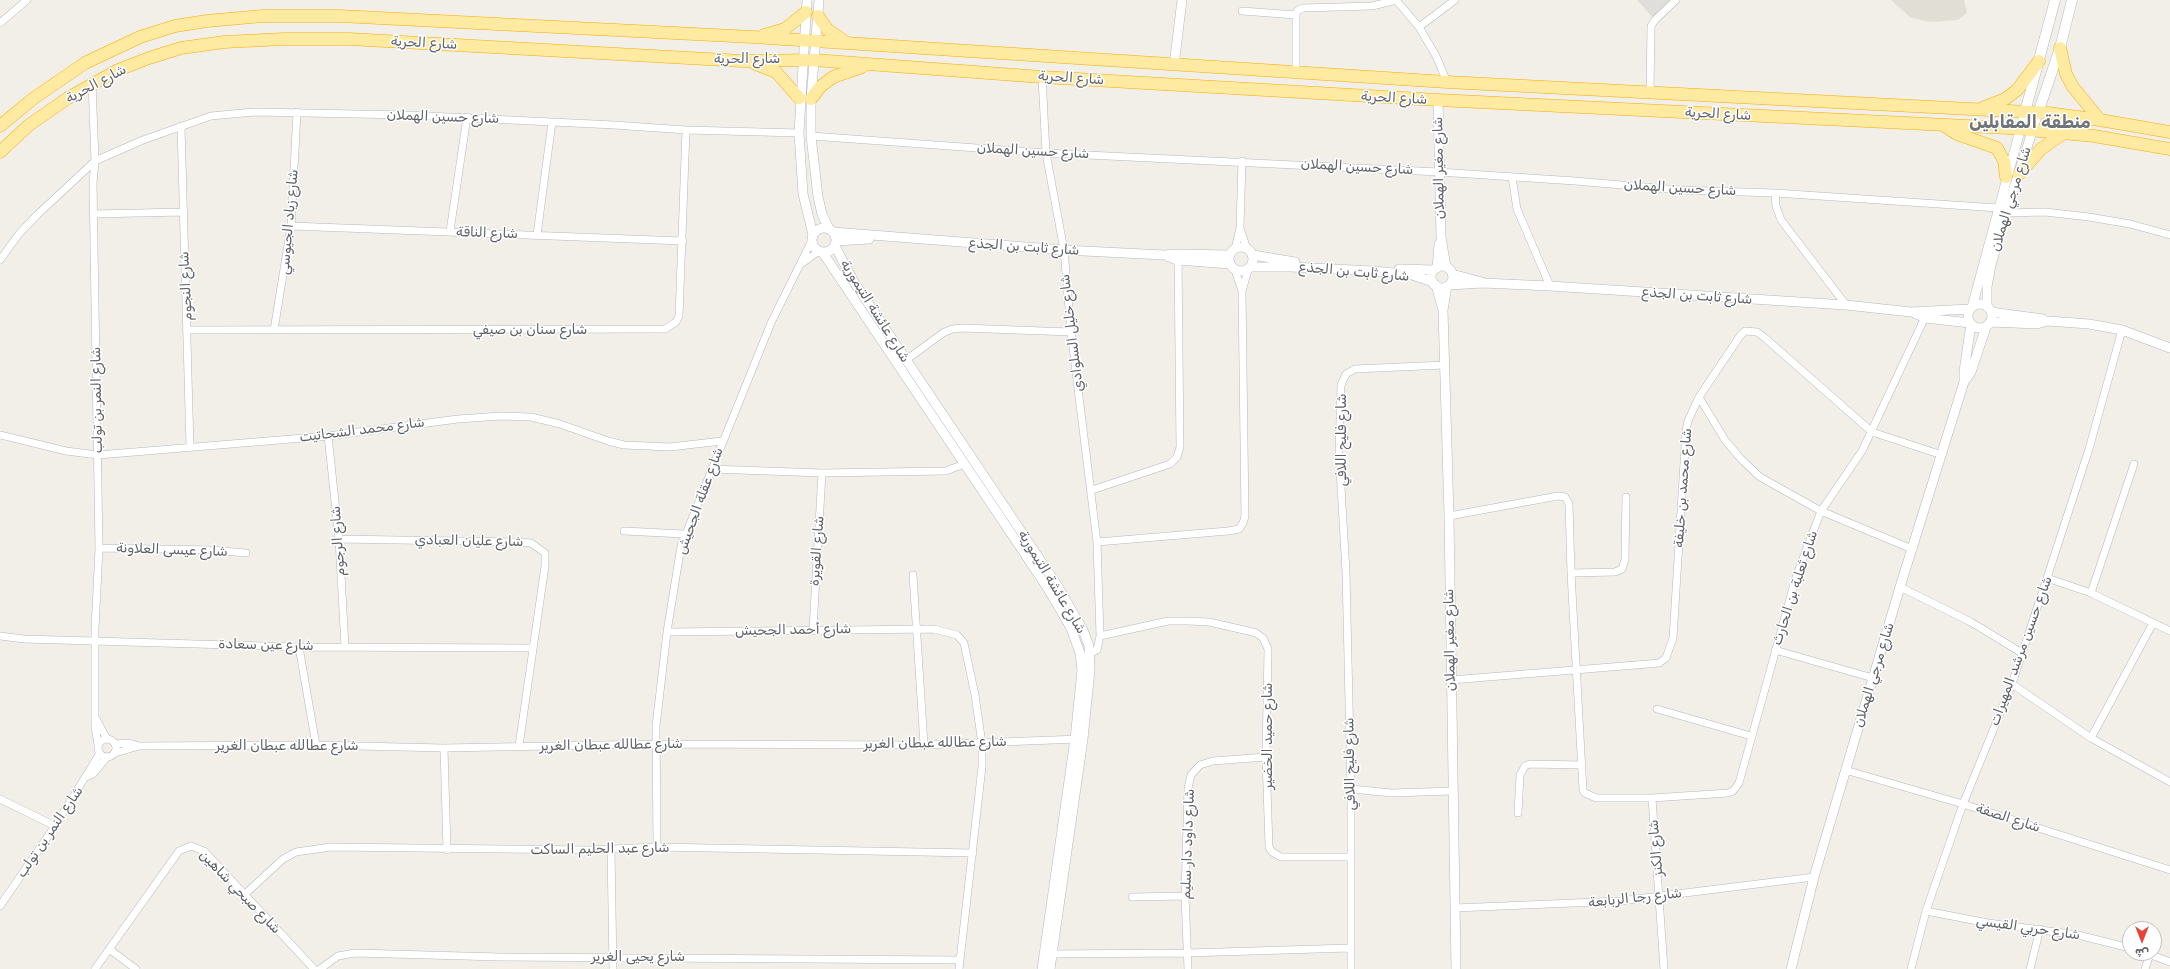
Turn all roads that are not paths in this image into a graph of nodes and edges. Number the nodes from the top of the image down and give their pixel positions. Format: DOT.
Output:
graph roads {
  1 [pos="27,0"];
  2 [pos="819,0"];
  3 [pos="1182,0"];
  4 [pos="1397,0"];
  5 [pos="1455,0"];
  6 [pos="1676,0"];
  7 [pos="2055,0"];
  8 [pos="2072,0"];
  9 [pos="806,6"];
  10 [pos="1242,11"];
  11 [pos="1296,15"];
  12 [pos="818,16"];
  13 [pos="1,21"];
  14 [pos="1419,27"];
  15 [pos="753,37"];
  16 [pos="810,42"];
  17 [pos="852,45"];
  18 [pos="2060,48"];
  19 [pos="808,60"];
  20 [pos="742,61"];
  21 [pos="2039,61"];
  22 [pos="873,64"];
  23 [pos="1174,65"];
  24 [pos="1296,73"];
  25 [pos="1042,76"];
  26 [pos="1447,82"];
  27 [pos="92,83"];
  28 [pos="1650,93"];
  29 [pos="805,99"];
  30 [pos="1438,100"];
  31 [pos="1977,110"];
  32 [pos="298,112"];
  33 [pos="2025,112"];
  34 [pos="2038,113"];
  35 [pos="467,117"];
  36 [pos="2100,120"];
  37 [pos="552,122"];
  38 [pos="1943,125"];
  39 [pos="0,126"];
  40 [pos="181,126"];
  41 [pos="686,130"];
  42 [pos="2019,130"];
  43 [pos="2032,130"];
  44 [pos="2170,132"];
  45 [pos="799,133"];
  46 [pos="2064,133"];
  47 [pos="811,136"];
  48 [pos="2170,149"];
  49 [pos="0,152"];
  50 [pos="1046,153"];
  51 [pos="95,161"];
  52 [pos="1242,161"];
  53 [pos="1439,172"];
  54 [pos="2019,174"];
  55 [pos="2006,176"];
  56 [pos="1512,177"];
  57 [pos="1775,193"];
  58 [pos="2002,210"];
  59 [pos="183,212"];
  60 [pos="94,214"];
  61 [pos="291,226"];
  62 [pos="1240,228"];
  63 [pos="831,230"];
  64 [pos="450,231"];
  65 [pos="537,235"];
  66 [pos="2170,235"];
  67 [pos="884,237"];
  68 [pos="812,238"];
  69 [pos="683,241"];
  70 [pos="836,243"];
  71 [pos="1064,250"];
  72 [pos="821,252"];
  73 [pos="1250,252"];
  74 [pos="1178,257"];
  75 [pos="0,260"];
  76 [pos="1232,260"];
  77 [pos="799,265"];
  78 [pos="1249,269"];
  79 [pos="1442,269"];
  80 [pos="1434,283"];
  81 [pos="1483,283"];
  82 [pos="1448,286"];
  83 [pos="1550,286"];
  84 [pos="1242,291"];
  85 [pos="1846,305"];
  86 [pos="1971,308"];
  87 [pos="1989,309"];
  88 [pos="1443,310"];
  89 [pos="1926,314"];
  90 [pos="2048,321"];
  91 [pos="1970,324"];
  92 [pos="1988,325"];
  93 [pos="188,330"];
  94 [pos="274,330"];
  95 [pos="2122,330"];
  96 [pos="1071,332"];
  97 [pos="2170,348"];
  98 [pos="906,360"];
  99 [pos="1444,365"];
  100 [pos="1964,382"];
  101 [pos="1699,397"];
  102 [pos="1872,432"];
  103 [pos="0,435"];
  104 [pos="328,436"];
  105 [pos="722,441"];
  106 [pos="190,447"];
  107 [pos="1942,454"];
  108 [pos="98,455"];
  109 [pos="964,464"];
  110 [pos="2134,464"];
  111 [pos="711,469"];
  112 [pos="822,473"];
  113 [pos="1092,490"];
  114 [pos="1626,497"];
  115 [pos="1821,511"];
  116 [pos="1449,516"];
  117 [pos="624,531"];
  118 [pos="684,534"];
  119 [pos="338,539"];
  120 [pos="1097,542"];
  121 [pos="99,548"];
  122 [pos="1912,549"];
  123 [pos="246,553"];
  124 [pos="1571,573"];
  125 [pos="913,575"];
  126 [pos="2047,578"];
  127 [pos="1900,587"];
  128 [pos="2091,593"];
  129 [pos="2153,623"];
  130 [pos="812,629"];
  131 [pos="918,629"];
  132 [pos="2170,631"];
  133 [pos="667,632"];
  134 [pos="0,636"];
  135 [pos="1100,636"];
  136 [pos="95,640"];
  137 [pos="345,646"];
  138 [pos="299,647"];
  139 [pos="532,648"];
  140 [pos="1775,650"];
  141 [pos="2022,653"];
  142 [pos="1086,656"];
  143 [pos="1577,670"];
  144 [pos="1873,678"];
  145 [pos="1451,680"];
  146 [pos="2012,684"];
  147 [pos="1657,709"];
  148 [pos="95,717"];
  149 [pos="1752,736"];
  150 [pos="2091,738"];
  151 [pos="107,739"];
  152 [pos="1079,739"];
  153 [pos="115,744"];
  154 [pos="656,744"];
  155 [pos="982,744"];
  156 [pos="98,745"];
  157 [pos="316,745"];
  158 [pos="924,745"];
  159 [pos="139,746"];
  160 [pos="519,746"];
  161 [pos="444,748"];
  162 [pos="115,752"];
  163 [pos="100,753"];
  164 [pos="107,757"];
  165 [pos="1266,757"];
  166 [pos="1582,765"];
  167 [pos="1846,770"];
  168 [pos="86,778"];
  169 [pos="2170,782"];
  170 [pos="1351,789"];
  171 [pos="1452,791"];
  172 [pos="1652,798"];
  173 [pos="0,799"];
  174 [pos="1963,804"];
  175 [pos="1518,813"];
  176 [pos="55,826"];
  177 [pos="658,847"];
  178 [pos="611,849"];
  179 [pos="447,850"];
  180 [pos="973,853"];
  181 [pos="1351,857"];
  182 [pos="2170,870"];
  183 [pos="1814,876"];
  184 [pos="244,895"];
  185 [pos="1185,896"];
  186 [pos="1132,897"];
  187 [pos="1660,897"];
  188 [pos="1,904"];
  189 [pos="1455,908"];
  190 [pos="1926,910"];
  191 [pos="2040,929"];
  192 [pos="2122,946"];
  193 [pos="1350,948"];
  194 [pos="109,949"];
  195 [pos="1187,953"];
  196 [pos="1048,954"];
  197 [pos="613,957"];
  198 [pos="960,960"];
  199 [pos="95,969"];
  200 [pos="136,969"];
  201 [pos="314,969"];
  202 [pos="320,969"];
  203 [pos="613,969"];
  204 [pos="959,969"];
  205 [pos="1042,969"];
  206 [pos="1050,969"];
  207 [pos="1188,969"];
  208 [pos="1351,969"];
  209 [pos="1456,969"];
  210 [pos="1664,969"];
  211 [pos="1791,969"];
  212 [pos="1911,969"];
  213 [pos="2030,969"];
  1 -- 13 [label="street"];
  2 -- 12 [label="street"];
  3 -- 23 [label="street"];
  4 -- 11 [label="street"];
  4 -- 14 [label="street"];
  5 -- 14 [label="street"];
  6 -- 28 [label="street"];
  7 -- 21 [label="main road, شارع مرجي الهملان"];
  8 -- 18 [label="main road, شارع مرجي الهملان"];
  9 -- 15 [label="highway"];
  9 -- 16 [label="street"];
  10 -- 11 [label="street"];
  11 -- 24 [label="street"];
  12 -- 16 [label="street"];
  12 -- 17 [label="highway"];
  14 -- 26 [label="street"];
  15 -- 16 [label="highway, شارع الحرية"];
  15 -- 39 [label="highway, شارع الحرية"];
  16 -- 17 [label="highway, شارع الحرية"];
  16 -- 19 [label="street"];
  17 -- 23 [label="highway, شارع الحرية"];
  18 -- 34 [label="main road, شارع مرجي الهملان"];
  18 -- 36 [label="highway"];
  19 -- 20 [label="highway, شارع الحرية"];
  19 -- 22 [label="highway, شارع الحرية"];
  19 -- 29 [label="street"];
  20 -- 27 [label="highway, شارع الحرية"];
  20 -- 29 [label="highway"];
  21 -- 31 [label="highway"];
  21 -- 33 [label="main road, شارع مرجي الهملان"];
  22 -- 25 [label="highway, شارع الحرية"];
  22 -- 29 [label="highway"];
  23 -- 24 [label="highway, شارع الحرية"];
  24 -- 26 [label="highway, شارع الحرية"];
  25 -- 30 [label="highway, شارع الحرية"];
  25 -- 50 [label="street, شارع خليل السلوادي"];
  26 -- 28 [label="highway, شارع الحرية"];
  27 -- 49 [label="highway, شارع الحرية"];
  27 -- 51 [label="street, شارع النمر بن تولب"];
  28 -- 31 [label="highway, شارع الحرية"];
  29 -- 45 [label="street"];
  29 -- 47 [label="street"];
  30 -- 38 [label="highway, شارع الحرية"];
  30 -- 53 [label="street, شارع مغير الهملان"];
  31 -- 33 [label="highway, شارع الحرية"];
  32 -- 35 [label="street, شارع حسين الهملان"];
  32 -- 40 [label="street, شارع حسين الهملان"];
  32 -- 61 [label="street, شارع زياد الجيوسي"];
  33 -- 34 [label="highway, شارع الحرية"];
  33 -- 42 [label="street, شارع مرجي الهملان"];
  34 -- 36 [label="highway, شارع الحرية"];
  34 -- 43 [label="street, شارع مرجي الهملان"];
  35 -- 37 [label="street, شارع حسين الهملان"];
  35 -- 64 [label="street"];
  36 -- 44 [label="highway, شارع الحرية"];
  37 -- 41 [label="street, شارع حسين الهملان"];
  37 -- 65 [label="street"];
  38 -- 42 [label="highway, شارع الحرية"];
  38 -- 55 [label="highway"];
  40 -- 51 [label="street, شارع حسين الهملان"];
  40 -- 59 [label="street, شارع النجوم"];
  41 -- 45 [label="street, شارع حسين الهملان"];
  41 -- 69 [label="street, شارع سنان بن صيفي"];
  42 -- 43 [label="highway, شارع الحرية"];
  42 -- 55 [label="street, شارع مرجي الهملان"];
  43 -- 46 [label="highway, شارع الحرية"];
  43 -- 54 [label="street, شارع مرجي الهملان"];
  45 -- 68 [label="street"];
  46 -- 48 [label="highway, شارع الحرية"];
  46 -- 54 [label="highway"];
  47 -- 50 [label="street, شارع حسين الهملان"];
  47 -- 63 [label="street"];
  50 -- 52 [label="street, شارع حسين الهملان"];
  50 -- 71 [label="street, شارع خليل السلوادي"];
  51 -- 60 [label="street, شارع النمر بن تولب"];
  51 -- 75 [label="street, شارع حسين الهملان"];
  52 -- 53 [label="street, شارع حسين الهملان"];
  52 -- 62 [label="street"];
  53 -- 56 [label="street, شارع حسين الهملان"];
  53 -- 79 [label="street, شارع مغير الهملان"];
  54 -- 58 [label="street, شارع مرجي الهملان"];
  55 -- 58 [label="street, شارع مرجي الهملان"];
  56 -- 57 [label="street, شارع حسين الهملان"];
  56 -- 83 [label="street"];
  57 -- 58 [label="street, شارع حسين الهملان"];
  57 -- 85 [label="street"];
  58 -- 66 [label="street, شارع حسين الهملان"];
  58 -- 86 [label="street, شارع مرجي الهملان"];
  58 -- 87 [label="street, شارع مرجي الهملان"];
  59 -- 60 [label="street"];
  59 -- 93 [label="street, شارع النجوم"];
  60 -- 108 [label="street, شارع النمر بن تولب"];
  61 -- 64 [label="street, شارع الناقة"];
  61 -- 94 [label="street, شارع زياد الجيوسي"];
  62 -- 73 [label="street"];
  62 -- 76 [label="street"];
  63 -- 67 [label="street, شارع ثابت بن الجذع"];
  63 -- 68 [label="street"];
  63 -- 70 [label="street"];
  64 -- 65 [label="street, شارع الناقة"];
  65 -- 69 [label="street, شارع الناقة"];
  67 -- 70 [label="street, شارع ثابت بن الجذع"];
  67 -- 71 [label="street, شارع ثابت بن الجذع"];
  68 -- 72 [label="street"];
  68 -- 77 [label="street, شارع عقلة الجحيش"];
  69 -- 94 [label="street, شارع سنان بن صيفي"];
  70 -- 72 [label="street"];
  70 -- 98 [label="street, شارع عائشة التيمورية"];
  71 -- 74 [label="street, شارع ثابت بن الجذع"];
  71 -- 96 [label="street, شارع خليل السلوادي"];
  72 -- 77 [label="street, شارع عقلة الجحيش"];
  72 -- 109 [label="street, شارع عائشة التيمورية"];
  73 -- 76 [label="street, شارع ثابت بن الجذع"];
  73 -- 78 [label="street"];
  73 -- 79 [label="street, شارع ثابت بن الجذع"];
  74 -- 76 [label="street, شارع ثابت بن الجذع"];
  74 -- 113 [label="street"];
  76 -- 78 [label="street, شارع ثابت بن الجذع"];
  76 -- 84 [label="street"];
  77 -- 105 [label="street, شارع عقلة الجحيش"];
  78 -- 80 [label="street, شارع ثابت بن الجذع"];
  78 -- 84 [label="street"];
  79 -- 80 [label="street"];
  79 -- 81 [label="street, شارع ثابت بن الجذع"];
  79 -- 82 [label="street"];
  80 -- 82 [label="street"];
  80 -- 88 [label="street, شارع مغير الهملان"];
  81 -- 82 [label="street, شارع ثابت بن الجذع"];
  81 -- 83 [label="street, شارع ثابت بن الجذع"];
  82 -- 88 [label="street, شارع مغير الهملان"];
  83 -- 85 [label="street, شارع ثابت بن الجذع"];
  84 -- 120 [label="street"];
  85 -- 89 [label="street, شارع ثابت بن الجذع"];
  86 -- 87 [label="street"];
  86 -- 89 [label="street, شارع ثابت بن الجذع"];
  86 -- 91 [label="street"];
  87 -- 90 [label="street"];
  87 -- 92 [label="street"];
  88 -- 99 [label="street, شارع مغير الهملان"];
  89 -- 91 [label="street, شارع ثابت بن الجذع"];
  89 -- 102 [label="street, شارع ثعلبة بن الحارث"];
  90 -- 92 [label="street"];
  90 -- 95 [label="street"];
  91 -- 92 [label="street"];
  91 -- 100 [label="street, شارع مرجي الهملان"];
  92 -- 100 [label="street, شارع مرجي الهملان"];
  93 -- 94 [label="street, شارع سنان بن صيفي"];
  93 -- 106 [label="street, شارع النجوم"];
  95 -- 97 [label="street"];
  95 -- 126 [label="street, شارع حسين مرشد المهيرات"];
  96 -- 98 [label="street"];
  96 -- 113 [label="street, شارع خليل السلوادي"];
  98 -- 142 [label="street, شارع عائشة التيمورية"];
  99 -- 116 [label="street, شارع مغير الهملان"];
  99 -- 170 [label="street, شارع فليح اللافي"];
  100 -- 107 [label="street, شارع مرجي الهملان"];
  101 -- 102 [label="street, شارع محمد بن خليفة"];
  101 -- 115 [label="street"];
  101 -- 143 [label="street, شارع محمد بن خليفة"];
  102 -- 107 [label="street, شارع محمد بن خليفة"];
  102 -- 115 [label="street, شارع ثعلبة بن الحارث"];
  103 -- 108 [label="street, شارع محمد الشحاتيت"];
  104 -- 105 [label="street, شارع محمد الشحاتيت"];
  104 -- 106 [label="street, شارع محمد الشحاتيت"];
  104 -- 119 [label="street, شارع الرجوم"];
  105 -- 111 [label="street, شارع عقلة الجحيش"];
  106 -- 108 [label="street, شارع محمد الشحاتيت"];
  107 -- 122 [label="street, شارع مرجي الهملان"];
  108 -- 121 [label="street, شارع النمر بن تولب"];
  109 -- 112 [label="street"];
  109 -- 142 [label="street, شارع عائشة التيمورية"];
  110 -- 128 [label="street"];
  111 -- 112 [label="street"];
  111 -- 118 [label="street, شارع عقلة الجحيش"];
  112 -- 130 [label="street, شارع القويرة"];
  113 -- 120 [label="street, شارع خليل السلوادي"];
  114 -- 124 [label="street"];
  115 -- 122 [label="street"];
  115 -- 140 [label="street, شارع ثعلبة بن الحارث"];
  116 -- 124 [label="street"];
  116 -- 145 [label="street, شارع مغير الهملان"];
  117 -- 118 [label="street"];
  118 -- 133 [label="street, شارع عقلة الجحيش"];
  119 -- 137 [label="street, شارع الرجوم"];
  119 -- 139 [label="street, شارع عليان العبادي"];
  120 -- 135 [label="street, شارع خليل السلوادي"];
  121 -- 123 [label="street, شارع عيسى العلاونة"];
  121 -- 136 [label="street, شارع النمر بن تولب"];
  122 -- 127 [label="street, شارع مرجي الهملان"];
  124 -- 143 [label="street"];
  125 -- 131 [label="street"];
  126 -- 128 [label="street"];
  126 -- 141 [label="street, شارع حسين مرشد المهيرات"];
  127 -- 141 [label="street"];
  127 -- 144 [label="street, شارع مرجي الهملان"];
  128 -- 129 [label="street"];
  129 -- 132 [label="street"];
  129 -- 150 [label="street"];
  130 -- 131 [label="street, شارع أحمد الجحيش"];
  130 -- 133 [label="street, شارع أحمد الجحيش"];
  131 -- 155 [label="street"];
  131 -- 158 [label="street"];
  133 -- 154 [label="street, شارع عقلة الجحيش"];
  134 -- 136 [label="street, شارع عين سعادة"];
  135 -- 142 [label="street, شارع خليل السلوادي"];
  135 -- 165 [label="street, شارع حميد الخضير"];
  136 -- 138 [label="street, شارع عين سعادة"];
  136 -- 148 [label="street, شارع النمر بن تولب"];
  137 -- 138 [label="street, شارع عين سعادة"];
  137 -- 139 [label="street, شارع عين سعادة"];
  138 -- 157 [label="street"];
  139 -- 160 [label="street, شارع عليان العبادي"];
  140 -- 144 [label="street"];
  140 -- 149 [label="street, شارع ثعلبة بن الحارث"];
  141 -- 146 [label="street, شارع حسين مرشد المهيرات"];
  142 -- 152 [label="street, شارع عائشة التيمورية"];
  143 -- 145 [label="street, شارع محمد بن خليفة"];
  143 -- 166 [label="street"];
  144 -- 167 [label="street, شارع مرجي الهملان"];
  145 -- 171 [label="street, شارع مغير الهملان"];
  146 -- 150 [label="street"];
  146 -- 174 [label="street, شارع حسين مرشد المهيرات"];
  147 -- 149 [label="street"];
  148 -- 151 [label="street, شارع النمر بن تولب"];
  148 -- 156 [label="street, شارع النمر بن تولب"];
  149 -- 172 [label="street, شارع ثعلبة بن الحارث"];
  150 -- 169 [label="street"];
  151 -- 153 [label="street"];
  151 -- 156 [label="street"];
  152 -- 155 [label="street, شارع عطالله عبطان الغرير"];
  152 -- 196 [label="street, شارع عائشة التيمورية"];
  153 -- 159 [label="street, شارع عطالله عبطان الغرير"];
  153 -- 162 [label="street"];
  154 -- 158 [label="street, شارع عطالله عبطان الغرير"];
  154 -- 160 [label="street, شارع عطالله عبطان الغرير"];
  154 -- 177 [label="street, شارع عقلة الجحيش"];
  155 -- 158 [label="street, شارع عطالله عبطان الغرير"];
  155 -- 180 [label="street"];
  156 -- 163 [label="street"];
  157 -- 159 [label="street, شارع عطالله عبطان الغرير"];
  157 -- 161 [label="street, شارع عطالله عبطان الغرير"];
  159 -- 162 [label="street, شارع عطالله عبطان الغرير"];
  160 -- 161 [label="street, شارع عطالله عبطان الغرير"];
  161 -- 179 [label="street"];
  162 -- 164 [label="street"];
  163 -- 164 [label="street"];
  163 -- 168 [label="street, شارع النمر بن تولب"];
  164 -- 168 [label="street, شارع النمر بن تولب"];
  165 -- 181 [label="street, شارع حميد الخضير"];
  165 -- 185 [label="street, شارع داود دار سليم"];
  166 -- 172 [label="street"];
  166 -- 175 [label="street"];
  167 -- 174 [label="street, شارع الصفة"];
  167 -- 183 [label="street, شارع مرجي الهملان"];
  168 -- 176 [label="street, شارع النمر بن تولب"];
  170 -- 171 [label="street"];
  170 -- 181 [label="street, شارع فليح اللافي"];
  171 -- 189 [label="street, شارع مغير الهملان"];
  172 -- 187 [label="street, شارع الكنز"];
  173 -- 176 [label="street"];
  174 -- 182 [label="street, شارع الصفة"];
  174 -- 190 [label="street, شارع حسين مرشد المهيرات"];
  176 -- 188 [label="street, شارع النمر بن تولب"];
  177 -- 178 [label="street, شارع عبد الحليم الساكت"];
  177 -- 180 [label="street, شارع عبد الحليم الساكت"];
  178 -- 179 [label="street, شارع عبد الحليم الساكت"];
  178 -- 197 [label="street"];
  179 -- 184 [label="street, شارع عبد الحليم الساكت"];
  180 -- 198 [label="street"];
  181 -- 193 [label="street, شارع فليح اللافي"];
  183 -- 187 [label="street, شارع رجا الربابعة"];
  183 -- 211 [label="street, شارع مرجي الهملان"];
  184 -- 194 [label="street, شارع صبحي شاهين"];
  184 -- 201 [label="street, شارع صبحي شاهين"];
  185 -- 186 [label="street"];
  185 -- 195 [label="street, شارع داود دار سليم"];
  187 -- 189 [label="street, شارع رجا الربابعة"];
  187 -- 210 [label="street, شارع الكنز"];
  189 -- 209 [label="street, شارع مغير الهملان"];
  190 -- 191 [label="street, شارع حربي القيسي"];
  190 -- 212 [label="street, شارع حسين مرشد المهيرات"];
  191 -- 192 [label="street, شارع حربي القيسي"];
  191 -- 213 [label="street"];
  193 -- 195 [label="street"];
  193 -- 208 [label="street, شارع فليح اللافي"];
  194 -- 199 [label="street, شارع صبحي شاهين"];
  194 -- 200 [label="street"];
  195 -- 196 [label="street"];
  195 -- 207 [label="street, شارع داود دار سليم"];
  196 -- 205 [label="street, شارع عائشة التيمورية"];
  196 -- 206 [label="street, شارع عائشة التيمورية"];
  197 -- 198 [label="street, شارع يحيى الغرير"];
  197 -- 202 [label="street, شارع يحيى الغرير"];
  197 -- 203 [label="street"];
  198 -- 204 [label="street"];
}
